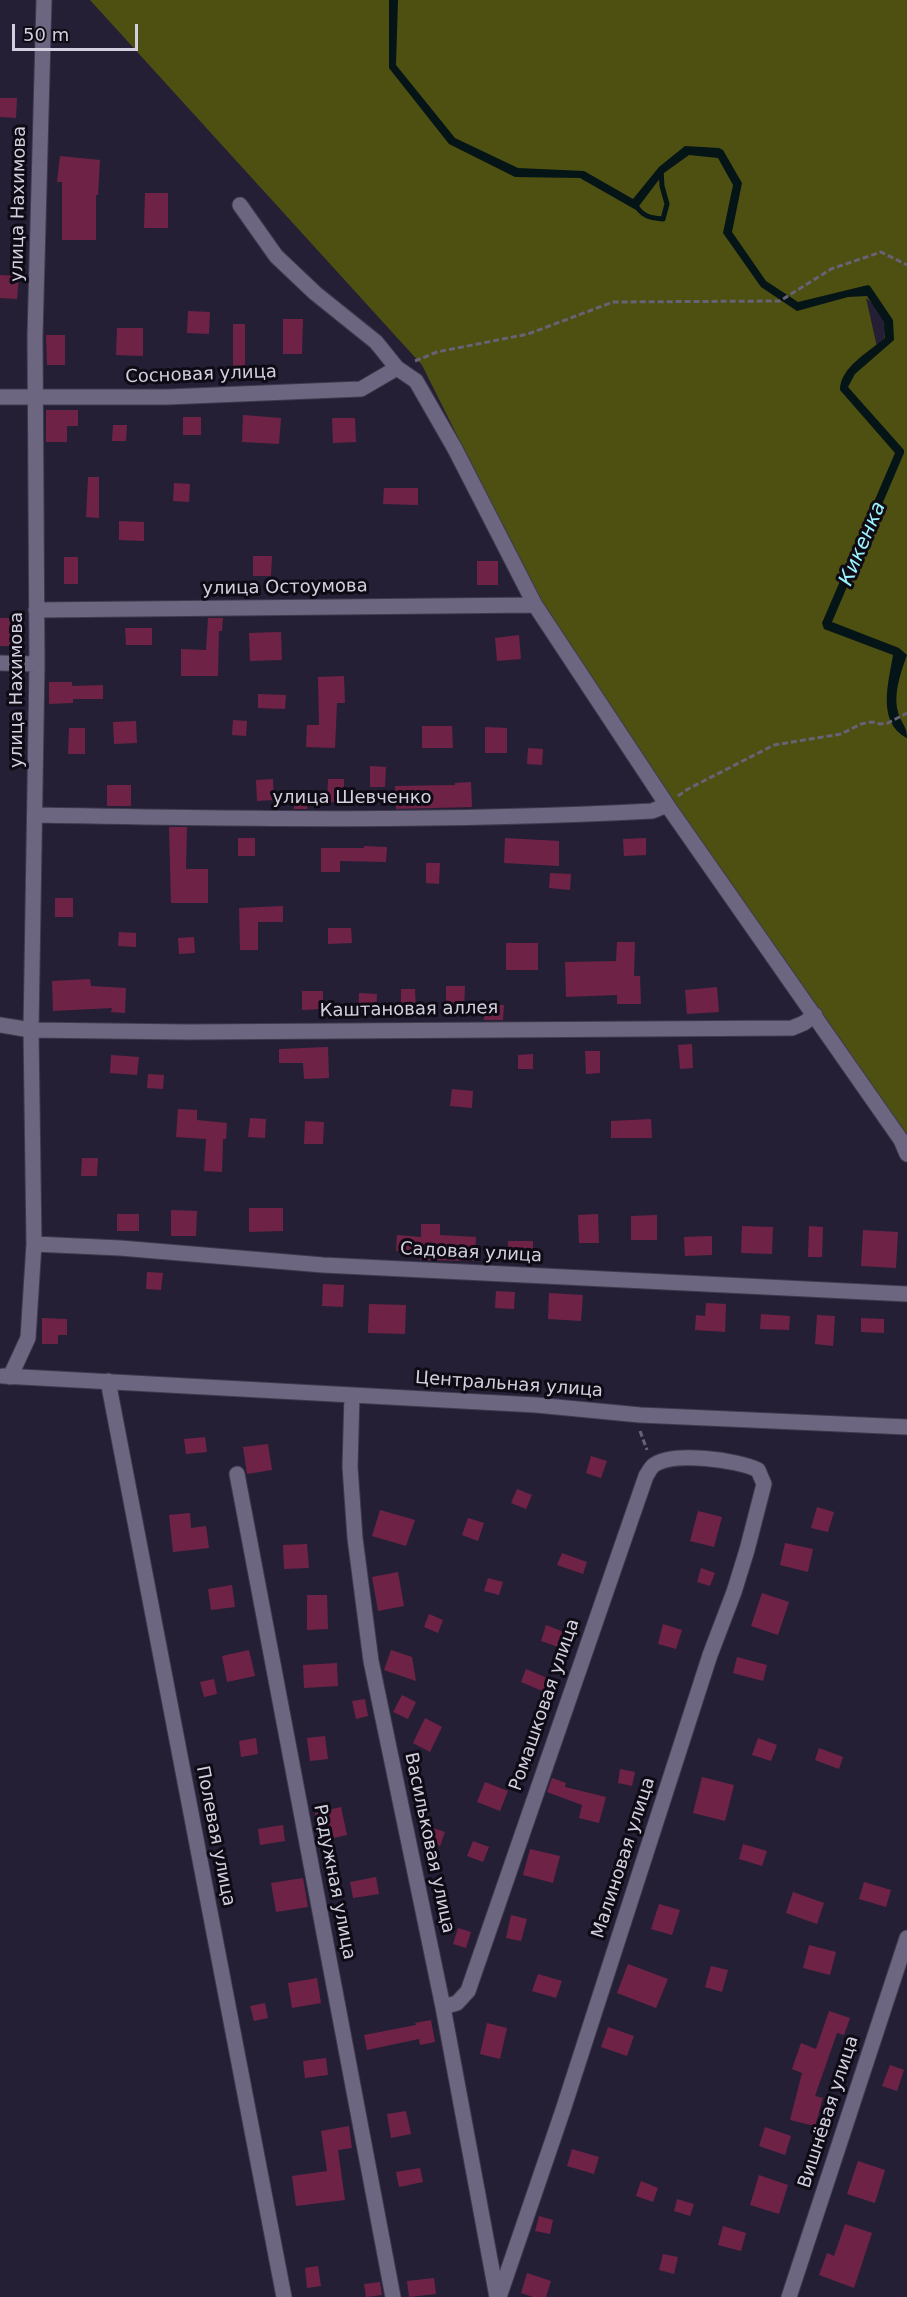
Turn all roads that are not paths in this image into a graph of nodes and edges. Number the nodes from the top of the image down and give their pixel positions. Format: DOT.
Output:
graph roads {
  1 [pos="44,0"];
  2 [pos="240,205"];
  3 [pos="397,369"];
  4 [pos="0,397"];
  5 [pos="37,397"];
  6 [pos="535,604"];
  7 [pos="36,610"];
  8 [pos="0,663"];
  9 [pos="37,664"];
  10 [pos="667,805"];
  11 [pos="36,815"];
  12 [pos="815,1015"];
  13 [pos="0,1025"];
  14 [pos="31,1030"];
  15 [pos="907,1154"];
  16 [pos="34,1244"];
  17 [pos="907,1294"];
  18 [pos="5,1376"];
  19 [pos="108,1382"];
  20 [pos="352,1395"];
  21 [pos="907,1427"];
  22 [pos="717,1459"];
  23 [pos="237,1474"];
  24 [pos="907,1938"];
  25 [pos="443,2007"];
  26 [pos="285,2297"];
  27 [pos="393,2297"];
  28 [pos="498,2297"];
  29 [pos="789,2297"];
  1 -- 5 [label="street, улица Нахимова"];
  2 -- 3 [label="street"];
  3 -- 5 [label="street, Сосновая улица"];
  3 -- 6 [label="street"];
  4 -- 5 [label="street, Сосновая улица"];
  5 -- 7 [label="street, улица Нахимова"];
  6 -- 7 [label="street, улица Остоумова"];
  6 -- 10 [label="street"];
  7 -- 9 [label="street, улица Нахимова"];
  8 -- 9 [label="street"];
  9 -- 11 [label="street, улица Нахимова"];
  10 -- 11 [label="street, улица Шевченко"];
  10 -- 12 [label="street"];
  11 -- 14 [label="street, улица Нахимова"];
  12 -- 14 [label="street, Каштановая аллея"];
  12 -- 15 [label="street"];
  13 -- 14 [label="street, Каштановая аллея"];
  14 -- 16 [label="street, улица Нахимова"];
  16 -- 17 [label="street, Садовая улица"];
  16 -- 18 [label="street, улица Нахимова"];
  18 -- 19 [label="street, Центральная улица"];
  19 -- 20 [label="street, Центральная улица"];
  19 -- 26 [label="street, Полевая улица"];
  20 -- 21 [label="street, Центральная улица"];
  20 -- 25 [label="street, Васильковая улица"];
  22 -- 25 [label="street, Ромашковая улица"];
  22 -- 28 [label="street, Малиновая улица"];
  23 -- 27 [label="street, Радужная улица"];
  24 -- 29 [label="street, Вишнёвая улица"];
  25 -- 28 [label="street, Васильковая улица"];
}
